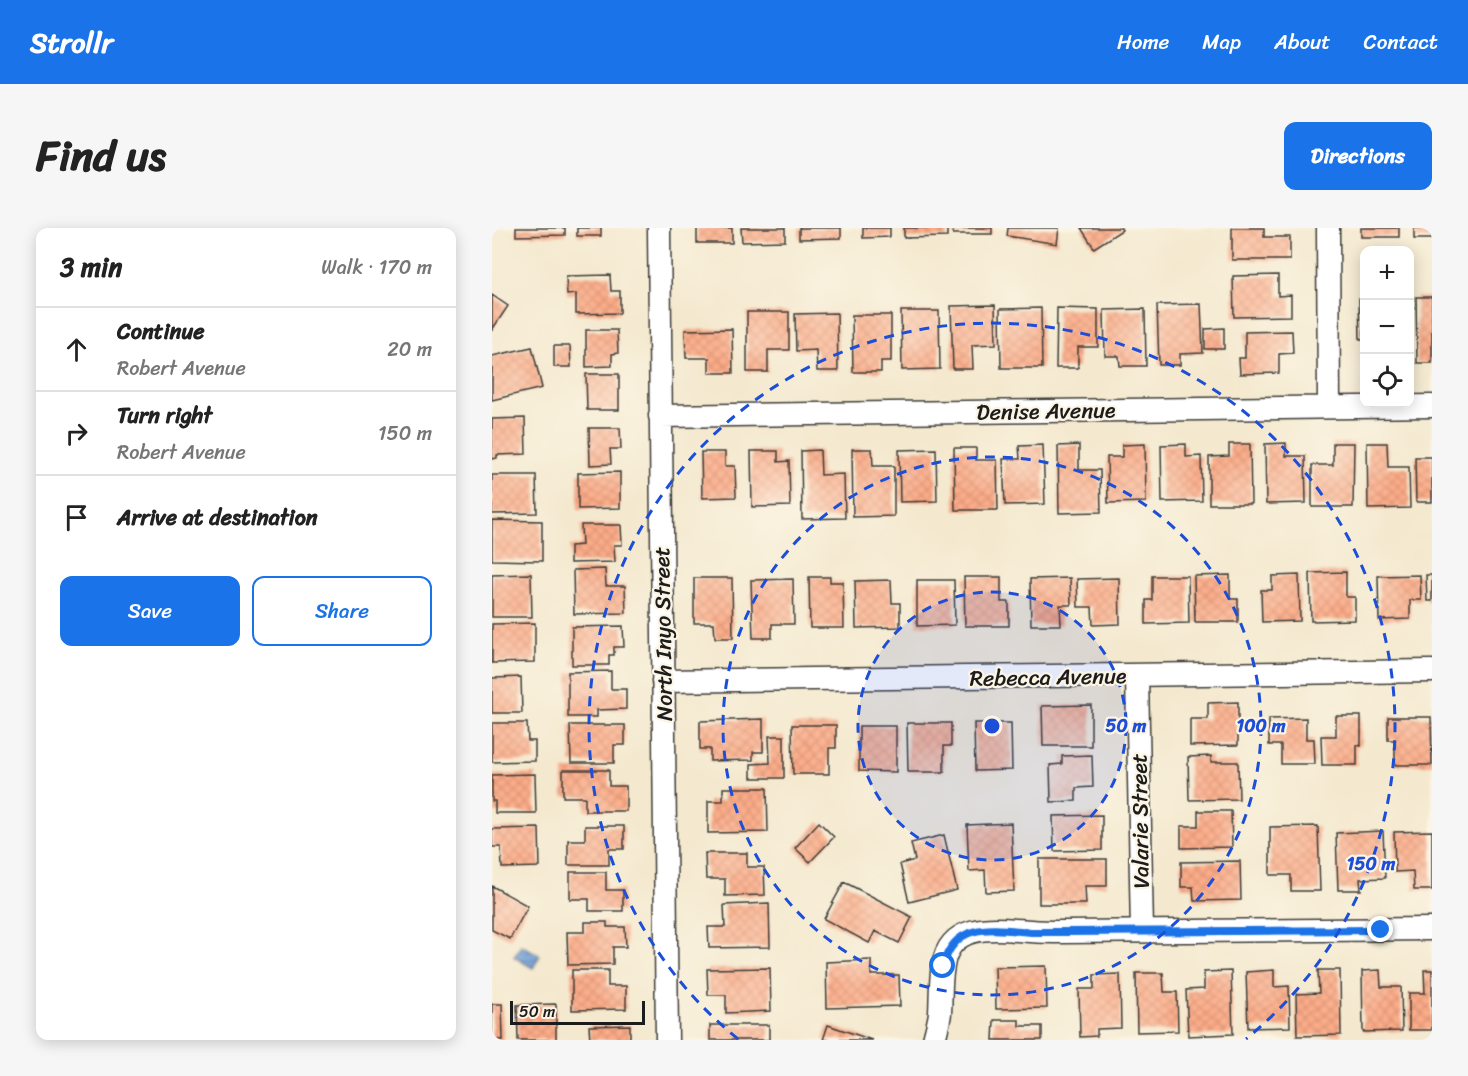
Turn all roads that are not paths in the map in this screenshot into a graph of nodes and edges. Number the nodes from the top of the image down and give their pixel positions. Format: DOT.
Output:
graph roads {
  1 [pos="658,228"];
  2 [pos="1328,228"];
  3 [pos="1432,406"];
  4 [pos="1329,407"];
  5 [pos="660,416"];
  6 [pos="1432,671"];
  7 [pos="1137,676"];
  8 [pos="663,681"];
  9 [pos="1432,929"];
  10 [pos="1142,931"];
  11 [pos="667,1040"];
  12 [pos="934,1040"];
  1 -- 5 [label="street, North Inyo Street"];
  2 -- 4 [label="street"];
  3 -- 4 [label="street, Denise Avenue"];
  4 -- 5 [label="street, Denise Avenue"];
  5 -- 8 [label="street, North Inyo Street"];
  6 -- 7 [label="street, Rebecca Avenue"];
  7 -- 8 [label="street, Rebecca Avenue"];
  7 -- 10 [label="street, Valarie Street"];
  8 -- 11 [label="street, North Inyo Street"];
  9 -- 10 [label="street"];
  10 -- 12 [label="street"];
}
